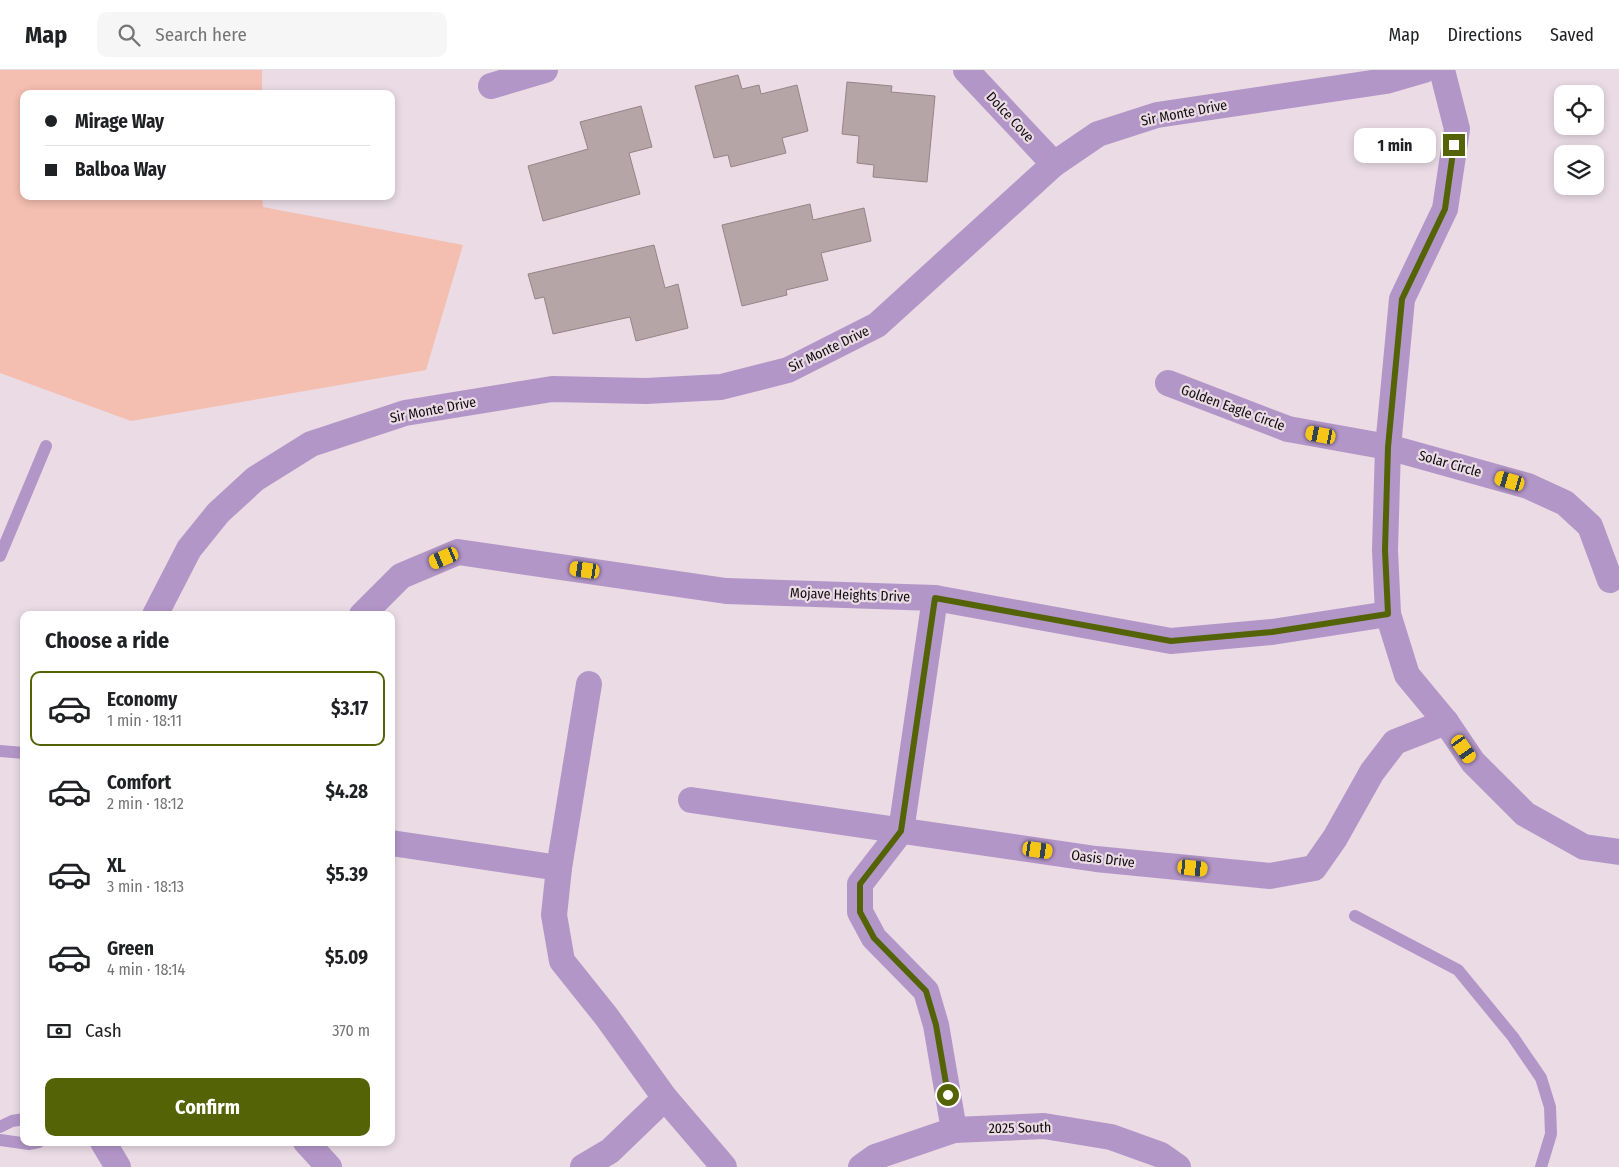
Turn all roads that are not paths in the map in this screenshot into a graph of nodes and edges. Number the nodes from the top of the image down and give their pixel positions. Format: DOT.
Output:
graph roads {
  1 [pos="545,70"];
  2 [pos="966,70"];
  3 [pos="1424,70"];
  4 [pos="1442,70"];
  5 [pos="491,86"];
  6 [pos="1054,164"];
  7 [pos="1168,383"];
  8 [pos="46,446"];
  9 [pos="1388,447"];
  10 [pos="0,556"];
  11 [pos="1610,580"];
  12 [pos="935,598"];
  13 [pos="157,611"];
  14 [pos="366,611"];
  15 [pos="1388,614"];
  16 [pos="589,684"];
  17 [pos="1446,722"];
  18 [pos="0,751"];
  19 [pos="20,753"];
  20 [pos="691,800"];
  21 [pos="901,831"];
  22 [pos="395,844"];
  23 [pos="1619,852"];
  24 [pos="559,868"];
  25 [pos="1355,916"];
  26 [pos="665,1098"];
  27 [pos="20,1120"];
  28 [pos="0,1127"];
  29 [pos="954,1130"];
  30 [pos="0,1140"];
  31 [pos="20,1143"];
  32 [pos="105,1146"];
  33 [pos="310,1146"];
  34 [pos="118,1167"];
  35 [pos="330,1167"];
  36 [pos="583,1167"];
  37 [pos="724,1167"];
  38 [pos="861,1167"];
  39 [pos="1178,1167"];
  40 [pos="1541,1167"];
  1 -- 5 [label="street"];
  2 -- 6 [label="street, Dolce Cove"];
  3 -- 6 [label="street, Sir Monte Drive"];
  4 -- 9 [label="street"];
  6 -- 13 [label="street, Sir Monte Drive"];
  7 -- 9 [label="street, Golden Eagle Circle"];
  8 -- 10 [label="lane"];
  9 -- 11 [label="street, Solar Circle"];
  9 -- 15 [label="street"];
  12 -- 14 [label="street, Mojave Heights Drive"];
  12 -- 15 [label="street, Mojave Heights Drive"];
  12 -- 21 [label="street"];
  15 -- 17 [label="street"];
  16 -- 24 [label="street"];
  17 -- 21 [label="street, Oasis Drive"];
  17 -- 23 [label="street"];
  18 -- 19 [label="lane"];
  20 -- 21 [label="street, Oasis Drive"];
  21 -- 29 [label="street"];
  22 -- 24 [label="street"];
  24 -- 26 [label="street"];
  25 -- 40 [label="lane"];
  26 -- 36 [label="street"];
  26 -- 37 [label="street"];
  27 -- 28 [label="lane"];
  29 -- 38 [label="street, 2025 South"];
  29 -- 39 [label="street, 2025 South"];
  30 -- 31 [label="lane"];
  32 -- 34 [label="street"];
  33 -- 35 [label="street"];
}
